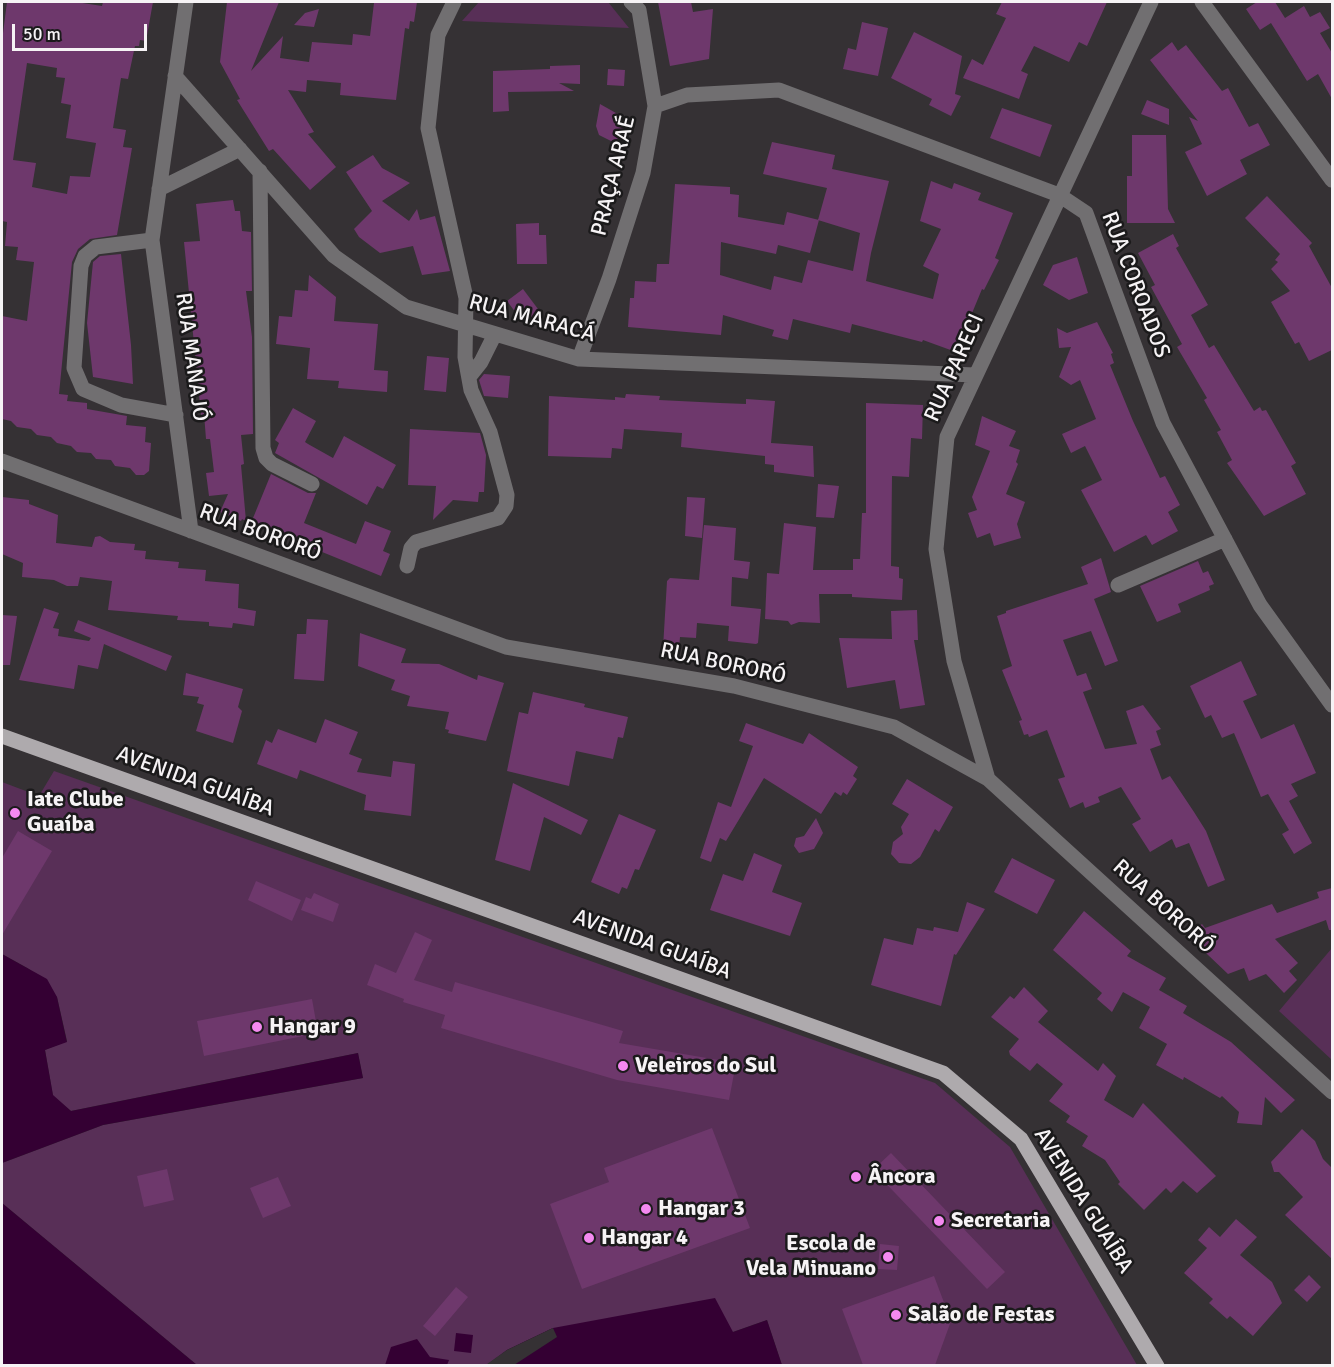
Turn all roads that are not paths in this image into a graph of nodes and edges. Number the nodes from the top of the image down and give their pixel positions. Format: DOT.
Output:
graph roads {
  1 [pos="186,2"];
  2 [pos="454,2"];
  3 [pos="631,2"];
  4 [pos="1151,2"];
  5 [pos="1202,2"];
  6 [pos="175,76"];
  7 [pos="655,106"];
  8 [pos="240,149"];
  9 [pos="260,171"];
  10 [pos="1332,180"];
  11 [pos="159,189"];
  12 [pos="1059,195"];
  13 [pos="152,240"];
  14 [pos="465,325"];
  15 [pos="495,334"];
  16 [pos="579,359"];
  17 [pos="975,375"];
  18 [pos="469,377"];
  19 [pos="176,415"];
  20 [pos="2,461"];
  21 [pos="312,484"];
  22 [pos="191,531"];
  23 [pos="1225,539"];
  24 [pos="407,566"];
  25 [pos="1118,585"];
  26 [pos="1332,705"];
  27 [pos="2,736"];
  28 [pos="988,779"];
  29 [pos="1332,1092"];
  30 [pos="1157,1365"];
  1 -- 6 [label="street, RUA MANAJÓ"];
  2 -- 14 [label="street"];
  3 -- 7 [label="street, PRAÇA ARAÉ"];
  4 -- 12 [label="street, RUA PARECI"];
  5 -- 10 [label="street"];
  6 -- 8 [label="street, RUA MARACÁ"];
  6 -- 11 [label="street, RUA MANAJÓ"];
  7 -- 12 [label="street, RUA COROADOS"];
  7 -- 16 [label="street, PRAÇA ARAÉ"];
  8 -- 9 [label="street, RUA MARACÁ"];
  8 -- 11 [label="street"];
  9 -- 14 [label="street, RUA MARACÁ"];
  9 -- 21 [label="street"];
  11 -- 13 [label="street, RUA MANAJÓ"];
  12 -- 17 [label="street, RUA PARECI"];
  12 -- 23 [label="street, RUA COROADOS"];
  13 -- 19 [label="street, RUA MANAJÓ"];
  13 -- 19 [label="street"];
  14 -- 15 [label="street, RUA MARACÁ"];
  14 -- 18 [label="street"];
  15 -- 16 [label="street, RUA MARACÁ"];
  15 -- 18 [label="street"];
  16 -- 17 [label="street, RUA MARACÁ"];
  17 -- 28 [label="street, RUA PARECI"];
  18 -- 24 [label="street"];
  19 -- 22 [label="street, RUA MANAJÓ"];
  20 -- 22 [label="street, RUA BORORÓ"];
  22 -- 28 [label="street, RUA BORORÓ"];
  23 -- 25 [label="street"];
  23 -- 26 [label="street, RUA COROADOS"];
  27 -- 30 [label="main road, AVENIDA GUAÍBA"];
  28 -- 29 [label="street, RUA BORORÓ"];
}
